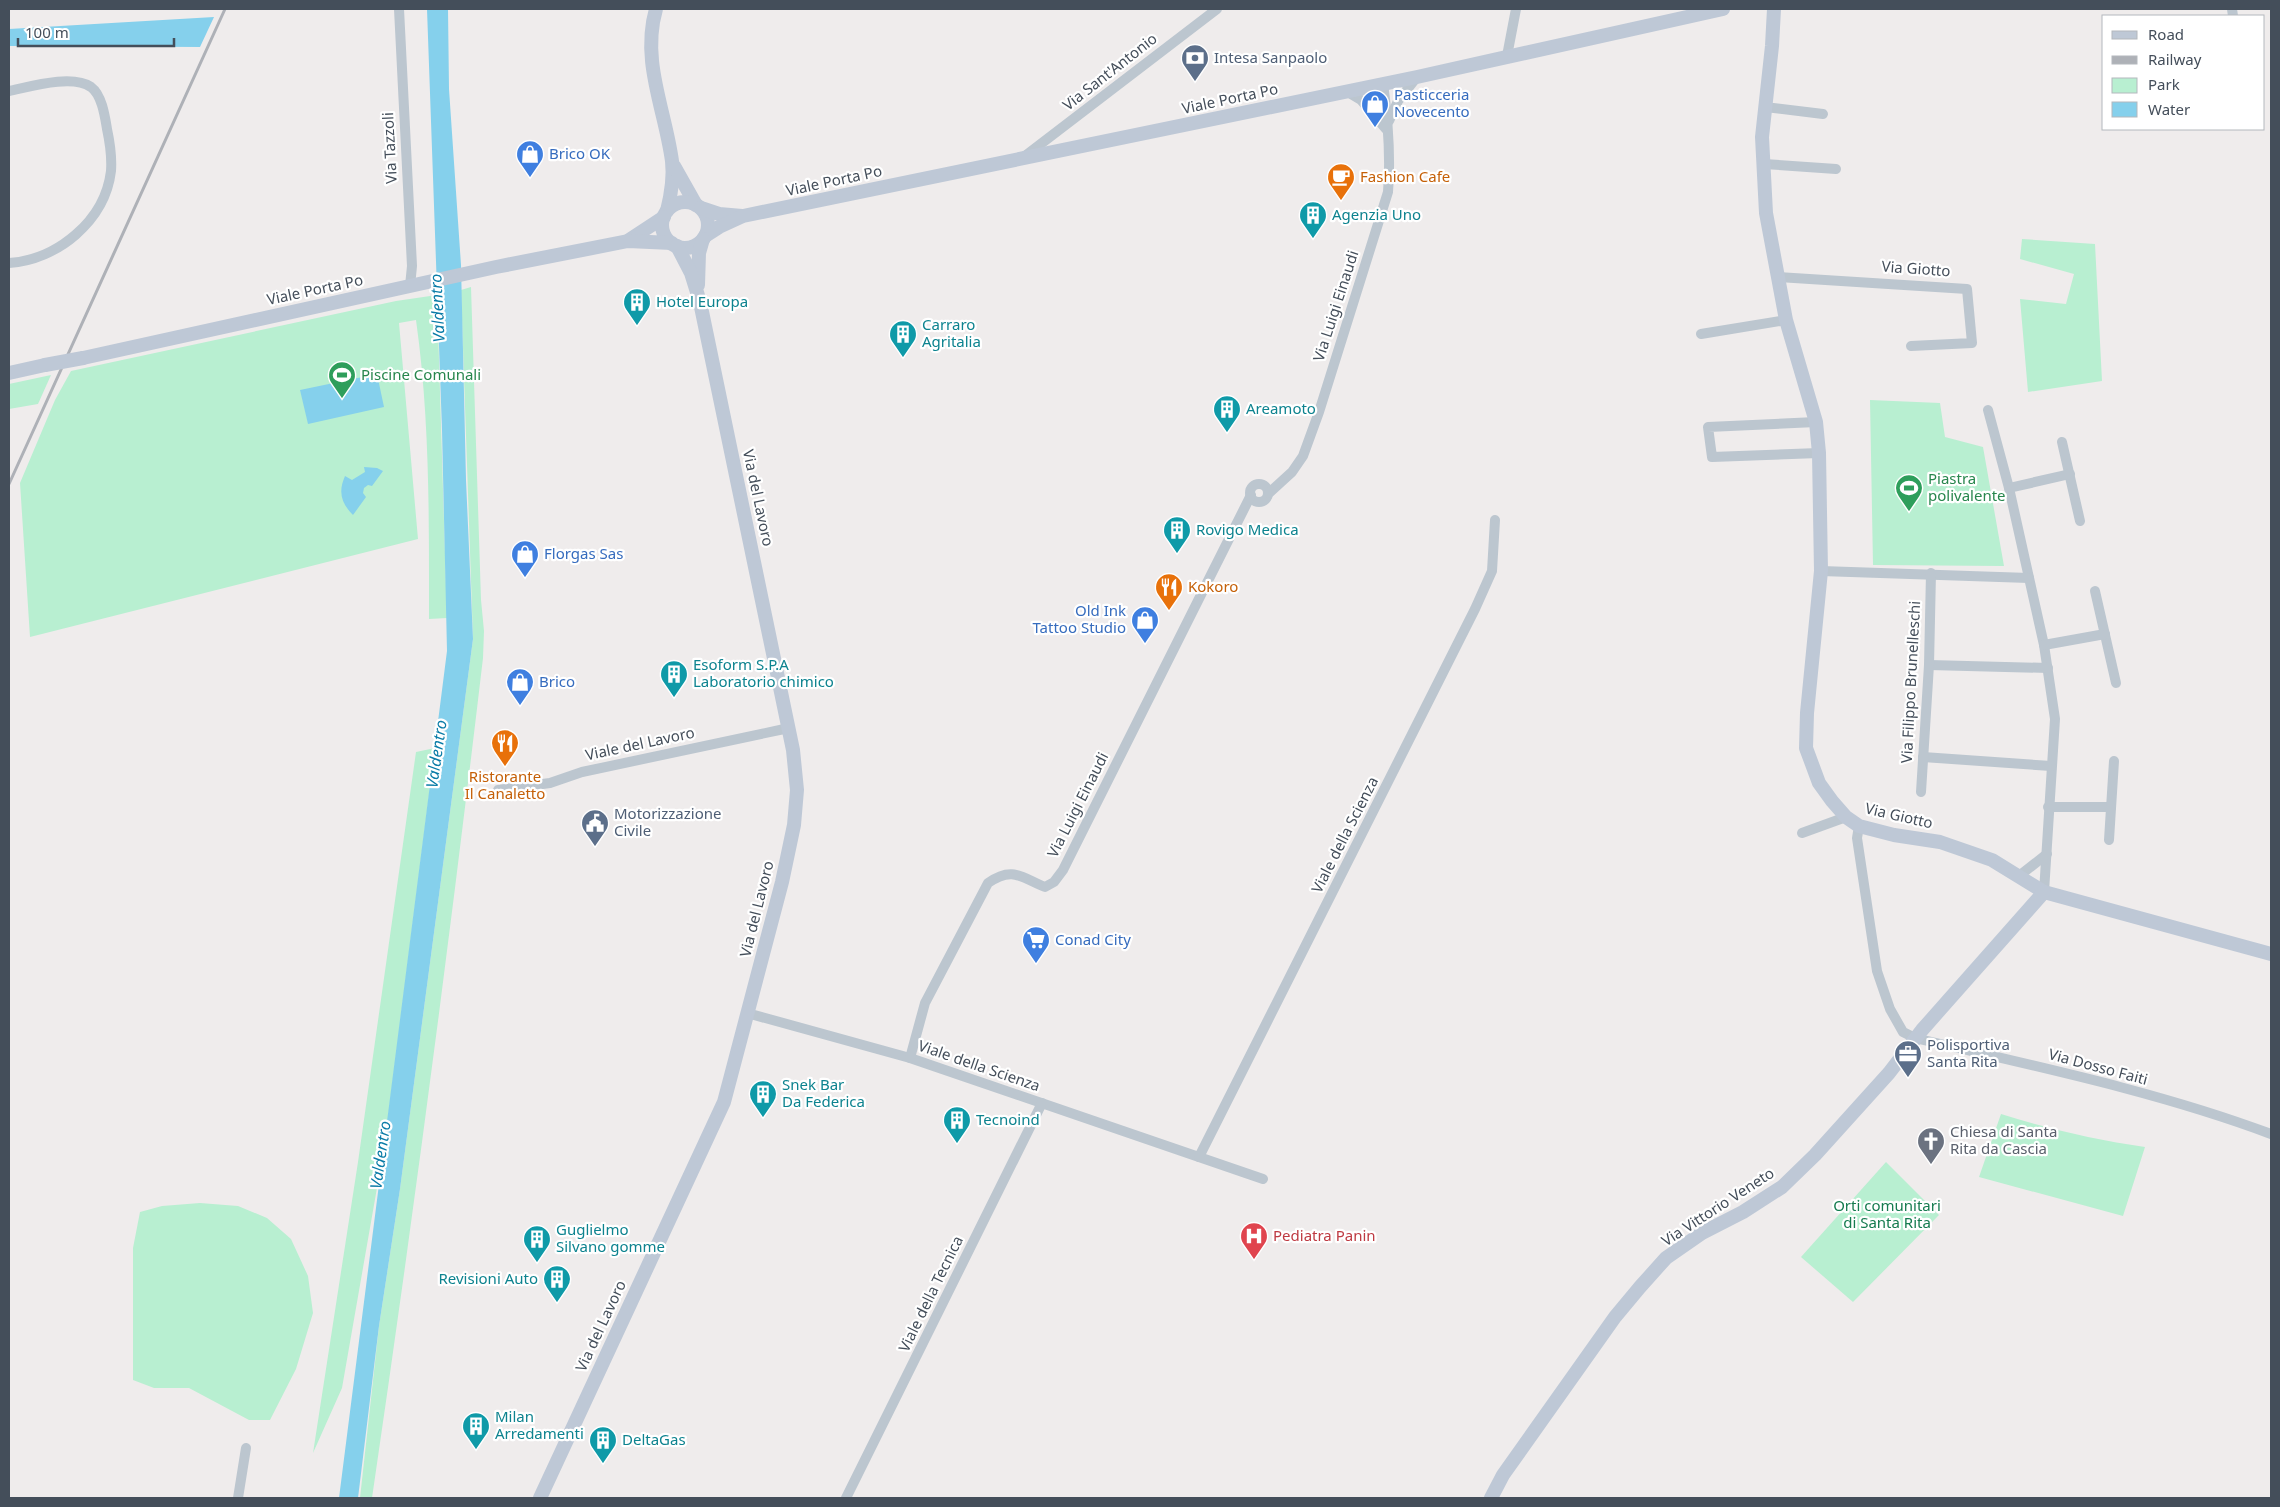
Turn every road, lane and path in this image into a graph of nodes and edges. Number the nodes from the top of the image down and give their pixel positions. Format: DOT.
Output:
graph roads {
  1 [pos="399,9"];
  2 [pos="656,9"];
  3 [pos="1217,9"];
  4 [pos="1516,9"];
  5 [pos="1723,9"];
  6 [pos="1774,9"];
  7 [pos="1507,56"];
  8 [pos="1417,77"];
  9 [pos="1377,85"];
  10 [pos="9,91"];
  11 [pos="1346,91"];
  12 [pos="1766,107"];
  13 [pos="1822,114"];
  14 [pos="1386,129"];
  15 [pos="1022,158"];
  16 [pos="672,161"];
  17 [pos="1764,164"];
  18 [pos="1836,169"];
  19 [pos="698,206"];
  20 [pos="666,214"];
  21 [pos="743,216"];
  22 [pos="704,238"];
  23 [pos="628,241"];
  24 [pos="674,245"];
  25 [pos="9,264"];
  26 [pos="1777,276"];
  27 [pos="410,286"];
  28 [pos="698,293"];
  29 [pos="1786,320"];
  30 [pos="1700,334"];
  31 [pos="1911,346"];
  32 [pos="9,373"];
  33 [pos="1988,410"];
  34 [pos="1816,422"];
  35 [pos="2062,442"];
  36 [pos="1819,453"];
  37 [pos="2070,474"];
  38 [pos="2009,488"];
  39 [pos="1266,489"];
  40 [pos="1251,500"];
  41 [pos="1496,520"];
  42 [pos="2080,521"];
  43 [pos="1821,571"];
  44 [pos="1931,574"];
  45 [pos="2030,578"];
  46 [pos="2095,591"];
  47 [pos="2105,634"];
  48 [pos="2044,645"];
  49 [pos="1930,665"];
  50 [pos="2048,668"];
  51 [pos="2116,683"];
  52 [pos="788,728"];
  53 [pos="1923,756"];
  54 [pos="2114,761"];
  55 [pos="2051,766"];
  56 [pos="498,790"];
  57 [pos="1921,792"];
  58 [pos="2048,806"];
  59 [pos="2111,807"];
  60 [pos="1846,817"];
  61 [pos="1859,826"];
  62 [pos="1802,833"];
  63 [pos="2109,840"];
  64 [pos="2047,857"];
  65 [pos="2019,876"];
  66 [pos="2044,892"];
  67 [pos="2271,954"];
  68 [pos="747,1013"];
  69 [pos="1915,1038"];
  70 [pos="910,1058"];
  71 [pos="1042,1103"];
  72 [pos="2271,1134"];
  73 [pos="1199,1157"];
  74 [pos="1263,1179"];
  75 [pos="246,1448"];
  76 [pos="238,1498"];
  77 [pos="540,1498"];
  78 [pos="846,1498"];
  79 [pos="1491,1498"];
  1 -- 27 [label="street, Via Tazzoli"];
  2 -- 16 [label="main road"];
  3 -- 15 [label="street, Via Sant'Antonio"];
  4 -- 7 [label="street"];
  5 -- 7 [label="main road, Viale Porta Po"];
  6 -- 12 [label="main road, Via Giotto"];
  7 -- 8 [label="main road, Viale Porta Po"];
  8 -- 9 [label="main road, Viale Porta Po"];
  8 -- 14 [label="street"];
  9 -- 11 [label="main road, Viale Porta Po"];
  9 -- 14 [label="street, Via Luigi Einaudi"];
  10 -- 25 [label="street"];
  11 -- 14 [label="street, Via Luigi Einaudi"];
  11 -- 15 [label="main road, Viale Porta Po"];
  12 -- 13 [label="street"];
  12 -- 17 [label="main road, Via Giotto"];
  14 -- 39 [label="street, Via Luigi Einaudi"];
  15 -- 21 [label="main road, Viale Porta Po"];
  16 -- 19 [label="main road"];
  16 -- 20 [label="main road"];
  17 -- 18 [label="street"];
  17 -- 26 [label="main road, Via Giotto"];
  19 -- 20 [label="main road, Viale Porta Po"];
  19 -- 21 [label="main road, Viale Porta Po"];
  19 -- 22 [label="main road"];
  20 -- 23 [label="main road, Viale Porta Po"];
  20 -- 24 [label="main road"];
  21 -- 22 [label="main road, Viale Porta Po"];
  22 -- 24 [label="main road, Viale Porta Po"];
  22 -- 28 [label="main road"];
  23 -- 24 [label="main road, Viale Porta Po"];
  23 -- 27 [label="main road, Viale Porta Po"];
  24 -- 28 [label="main road"];
  26 -- 29 [label="main road, Via Giotto"];
  26 -- 31 [label="street, Via Giotto"];
  27 -- 32 [label="main road, Viale Porta Po, bridge"];
  28 -- 52 [label="main road, Via del Lavoro"];
  29 -- 30 [label="street"];
  29 -- 34 [label="main road, Via Giotto"];
  33 -- 38 [label="street"];
  34 -- 36 [label="main road, Via Giotto"];
  34 -- 36 [label="street"];
  35 -- 37 [label="street"];
  36 -- 43 [label="main road, Via Giotto"];
  37 -- 38 [label="street"];
  37 -- 42 [label="street"];
  38 -- 45 [label="street"];
  39 -- 40 [label="street"];
  39 -- 40 [label="street"];
  40 -- 70 [label="street, Via Luigi Einaudi"];
  41 -- 73 [label="street, Viale della Scienza"];
  43 -- 44 [label="street"];
  43 -- 60 [label="main road, Via Giotto"];
  44 -- 45 [label="street"];
  44 -- 49 [label="street, Via Filippo Brunelleschi"];
  45 -- 48 [label="street"];
  46 -- 47 [label="street"];
  47 -- 48 [label="street"];
  47 -- 51 [label="street"];
  48 -- 50 [label="street"];
  49 -- 50 [label="street"];
  49 -- 53 [label="street, Via Filippo Brunelleschi"];
  50 -- 55 [label="street"];
  52 -- 56 [label="street, Viale del Lavoro"];
  52 -- 68 [label="main road, Via del Lavoro"];
  53 -- 55 [label="street"];
  53 -- 57 [label="street, Via Filippo Brunelleschi"];
  54 -- 59 [label="street"];
  55 -- 58 [label="street"];
  58 -- 59 [label="street"];
  58 -- 64 [label="street"];
  59 -- 63 [label="street"];
  60 -- 61 [label="main road, Via Giotto"];
  60 -- 62 [label="street"];
  61 -- 65 [label="main road, Via Giotto"];
  61 -- 69 [label="street"];
  64 -- 65 [label="street"];
  64 -- 66 [label="street"];
  65 -- 66 [label="main road, Via Giotto"];
  66 -- 67 [label="main road, Via Giotto"];
  66 -- 69 [label="main road, Via Vittorio Veneto"];
  68 -- 70 [label="street, Viale della Scienza"];
  68 -- 77 [label="main road, Via del Lavoro"];
  69 -- 72 [label="street, Via Dosso Faiti"];
  69 -- 79 [label="main road, Via Vittorio Veneto"];
  70 -- 71 [label="street, Viale della Scienza"];
  71 -- 73 [label="street, Viale della Scienza"];
  71 -- 78 [label="street, Viale della Tecnica"];
  73 -- 74 [label="street, Viale della Scienza"];
  75 -- 76 [label="street"];
}
